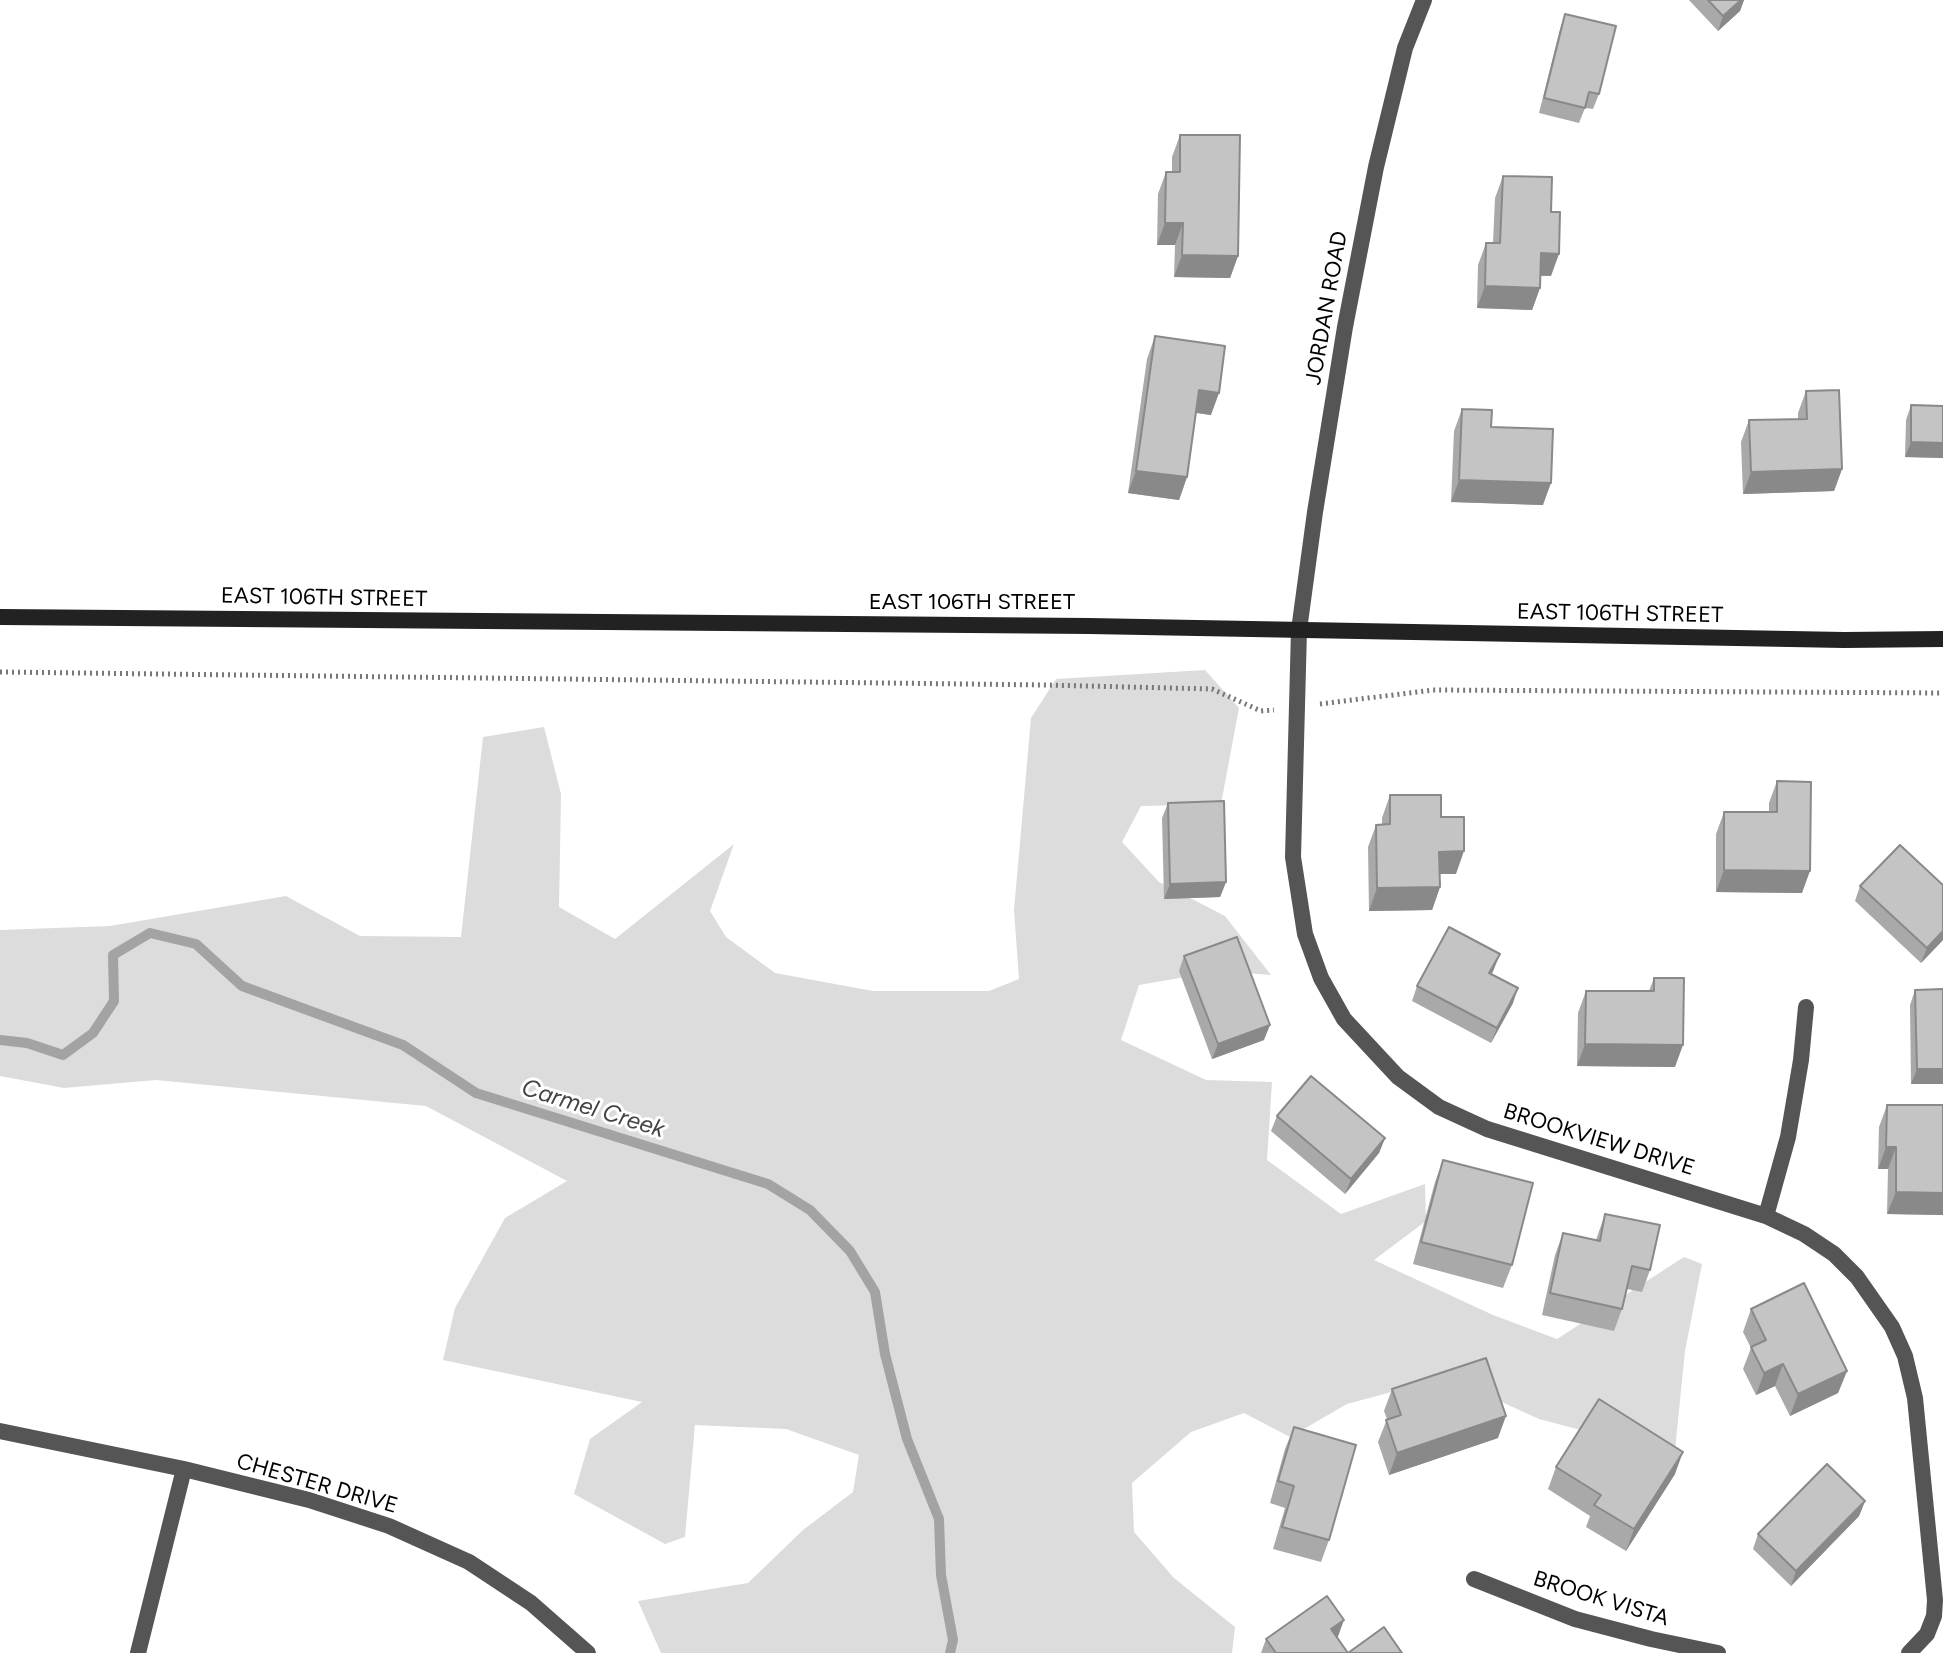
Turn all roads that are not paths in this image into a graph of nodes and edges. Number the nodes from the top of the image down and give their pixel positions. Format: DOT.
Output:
graph roads {
  1 [pos="1424,0"];
  2 [pos="0,617"];
  3 [pos="1299,630"];
  4 [pos="1943,639"];
  5 [pos="1806,1007"];
  6 [pos="1766,1216"];
  7 [pos="0,1431"];
  8 [pos="184,1469"];
  9 [pos="1474,1579"];
  10 [pos="1917,1651"];
  11 [pos="138,1653"];
  12 [pos="588,1653"];
  13 [pos="1718,1653"];
  1 -- 3 [label="street, JORDAN ROAD"];
  2 -- 3 [label="street, EAST 106TH STREET"];
  3 -- 4 [label="street, EAST 106TH STREET"];
  3 -- 6 [label="street, BROOKVIEW DRIVE"];
  5 -- 6 [label="street"];
  6 -- 10 [label="street, BROOKVIEW DRIVE"];
  7 -- 8 [label="street, CHESTER DRIVE"];
  8 -- 11 [label="street"];
  8 -- 12 [label="street, CHESTER DRIVE"];
  9 -- 13 [label="street, BROOK VISTA"];
}
